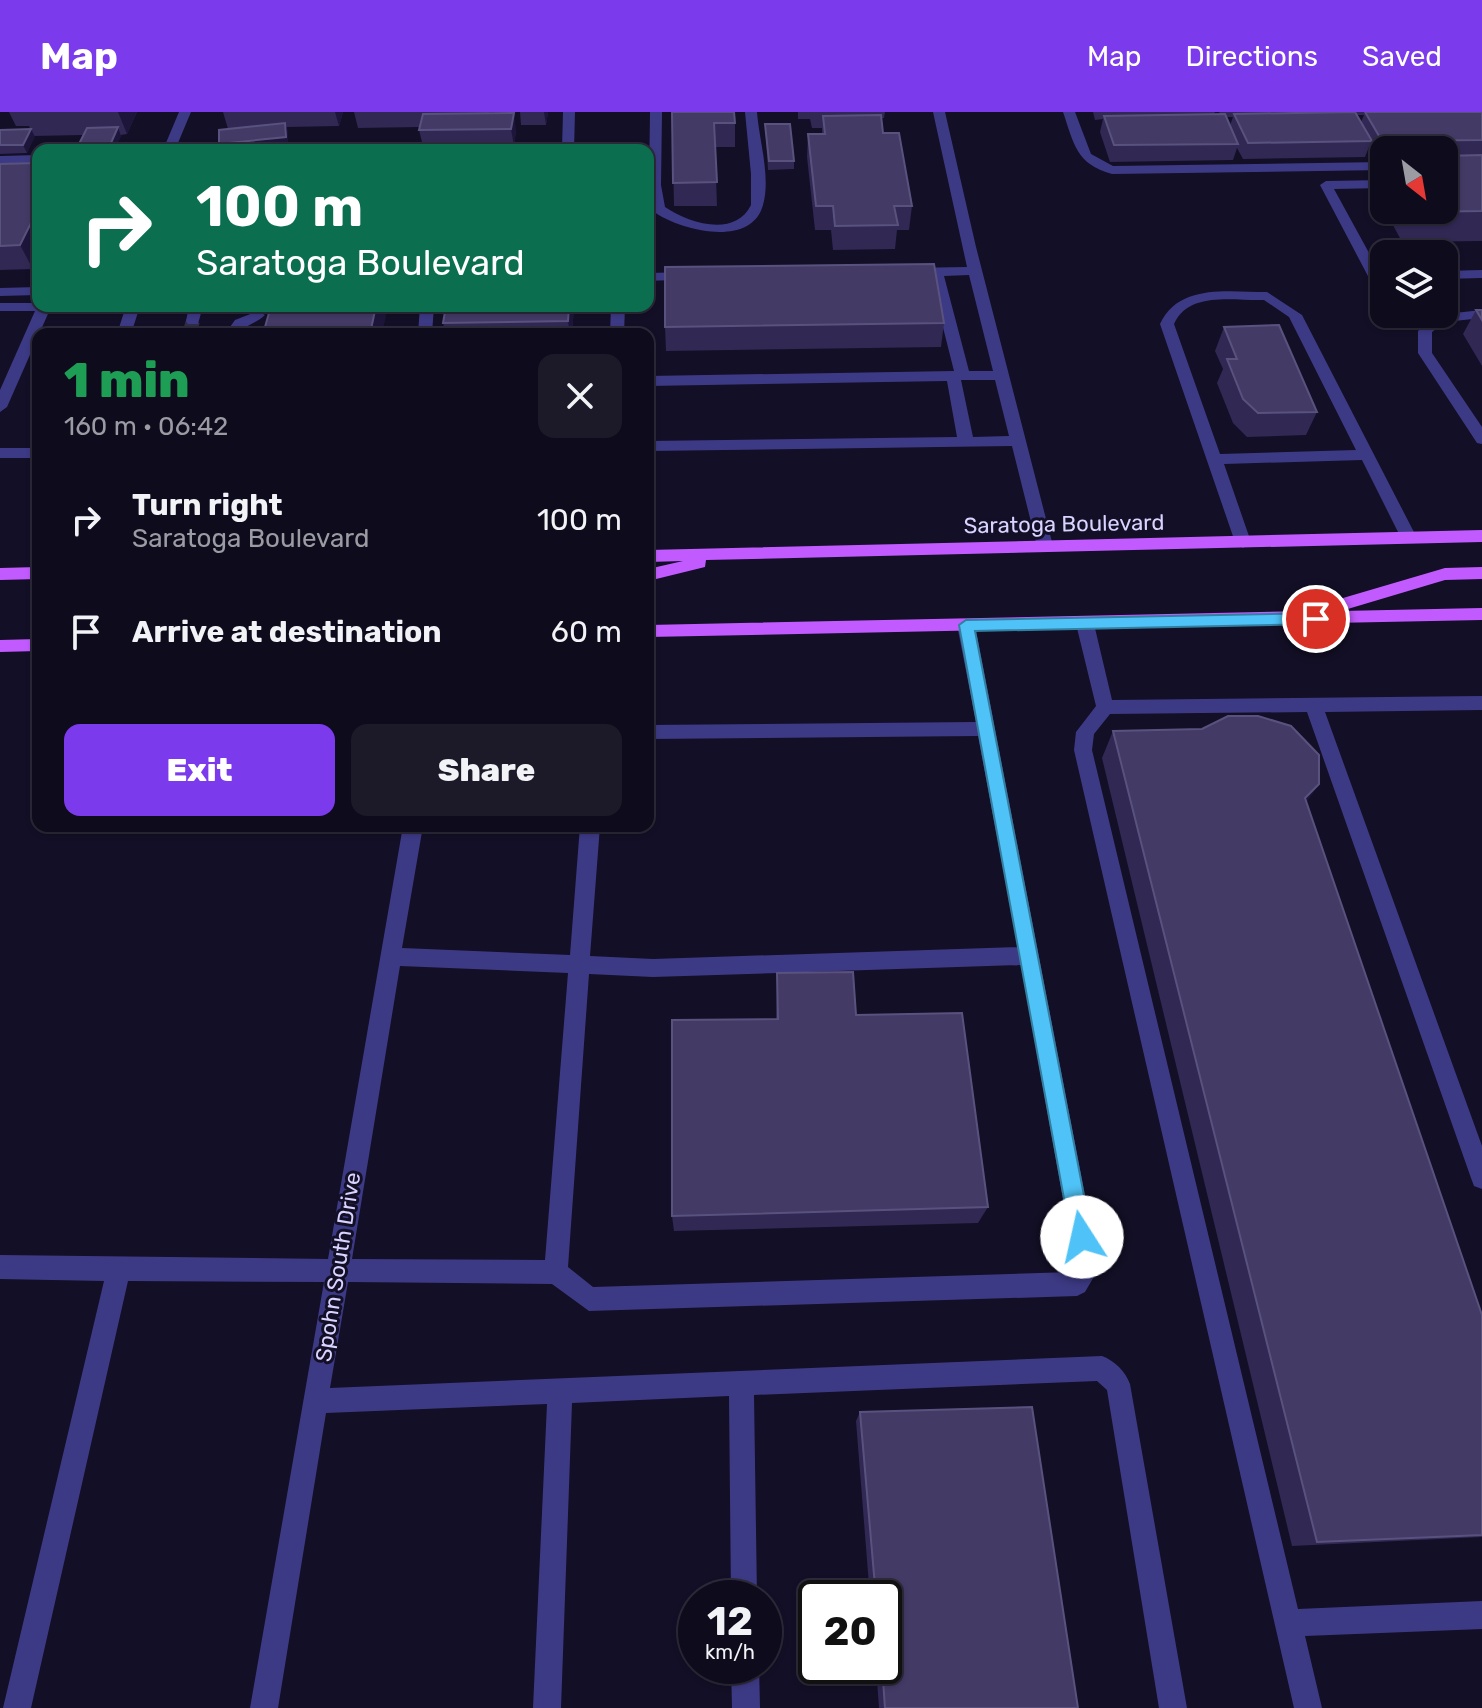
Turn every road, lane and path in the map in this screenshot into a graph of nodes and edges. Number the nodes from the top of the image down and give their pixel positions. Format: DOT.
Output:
graph roads {
  1 [pos="185,112"];
  2 [pos="569,112"];
  3 [pos="656,112"];
  4 [pos="751,112"];
  5 [pos="939,112"];
  6 [pos="1069,112"];
  7 [pos="172,144"];
  8 [pos="568,144"];
  9 [pos="32,159"];
  10 [pos="0,160"];
  11 [pos="1370,166"];
  12 [pos="1370,184"];
  13 [pos="1370,267"];
  14 [pos="975,271"];
  15 [pos="891,272"];
  16 [pos="936,272"];
  17 [pos="1482,274"];
  18 [pos="1458,275"];
  19 [pos="709,276"];
  20 [pos="654,277"];
  21 [pos="32,291"];
  22 [pos="0,292"];
  23 [pos="32,306"];
  24 [pos="0,307"];
  25 [pos="195,312"];
  26 [pos="256,312"];
  27 [pos="1482,314"];
  28 [pos="193,321"];
  29 [pos="236,328"];
  30 [pos="32,334"];
  31 [pos="1002,375"];
  32 [pos="958,376"];
  33 [pos="654,381"];
  34 [pos="0,407"];
  35 [pos="1482,439"];
  36 [pos="1018,441"];
  37 [pos="966,442"];
  38 [pos="654,446"];
  39 [pos="0,453"];
  40 [pos="32,453"];
  41 [pos="1367,455"];
  42 [pos="1214,459"];
  43 [pos="1482,536"];
  44 [pos="1409,538"];
  45 [pos="1243,542"];
  46 [pos="1045,546"];
  47 [pos="738,554"];
  48 [pos="654,556"];
  49 [pos="32,573"];
  50 [pos="1482,573"];
  51 [pos="0,574"];
  52 [pos="654,574"];
  53 [pos="1481,615"];
  54 [pos="1288,620"];
  55 [pos="1085,624"];
  56 [pos="966,625"];
  57 [pos="654,631"];
  58 [pos="32,645"];
  59 [pos="0,646"];
  60 [pos="1482,703"];
  61 [pos="1314,705"];
  62 [pos="1105,707"];
  63 [pos="987,729"];
  64 [pos="654,732"];
  65 [pos="412,832"];
  66 [pos="589,832"];
  67 [pos="1030,956"];
  68 [pos="391,957"];
  69 [pos="577,966"];
  70 [pos="1482,1178"];
  71 [pos="0,1267"];
  72 [pos="118,1269"];
  73 [pos="556,1272"];
  74 [pos="337,1273"];
  75 [pos="741,1383"];
  76 [pos="560,1391"];
  77 [pos="316,1401"];
  78 [pos="744,1580"];
  79 [pos="1482,1615"];
  80 [pos="1288,1623"];
  81 [pos="745,1684"];
  82 [pos="17,1708"];
  83 [pos="264,1708"];
  84 [pos="547,1708"];
  85 [pos="746,1708"];
  86 [pos="1173,1708"];
  87 [pos="1308,1708"];
  1 -- 7 [label="street"];
  2 -- 8 [label="street"];
  3 -- 4 [label="street"];
  5 -- 14 [label="street"];
  6 -- 11 [label="street"];
  9 -- 10 [label="street"];
  12 -- 13 [label="street"];
  14 -- 16 [label="street"];
  14 -- 31 [label="street"];
  15 -- 16 [label="street"];
  16 -- 32 [label="street"];
  17 -- 18 [label="street"];
  19 -- 20 [label="street"];
  21 -- 22 [label="street"];
  23 -- 24 [label="street"];
  25 -- 28 [label="street"];
  26 -- 29 [label="street"];
  27 -- 35 [label="street"];
  30 -- 34 [label="street"];
  31 -- 32 [label="street"];
  31 -- 36 [label="street"];
  32 -- 33 [label="street"];
  32 -- 37 [label="street"];
  36 -- 37 [label="street"];
  36 -- 46 [label="street"];
  37 -- 38 [label="street"];
  39 -- 40 [label="street"];
  41 -- 42 [label="street"];
  41 -- 42 [label="street"];
  41 -- 44 [label="street"];
  42 -- 45 [label="street"];
  43 -- 44 [label="main road, Saratoga Boulevard"];
  44 -- 45 [label="main road, Saratoga Boulevard"];
  45 -- 46 [label="main road, Saratoga Boulevard"];
  46 -- 47 [label="main road, Saratoga Boulevard"];
  47 -- 48 [label="main road, Saratoga Boulevard"];
  47 -- 52 [label="main road"];
  49 -- 51 [label="main road"];
  50 -- 54 [label="main road"];
  53 -- 54 [label="main road"];
  54 -- 55 [label="main road"];
  55 -- 56 [label="main road"];
  55 -- 62 [label="street"];
  56 -- 57 [label="main road"];
  56 -- 63 [label="street"];
  58 -- 59 [label="main road"];
  60 -- 61 [label="street"];
  61 -- 62 [label="street"];
  61 -- 70 [label="street"];
  62 -- 80 [label="street"];
  63 -- 64 [label="street"];
  63 -- 67 [label="street"];
  65 -- 68 [label="street, Spohn South Drive"];
  66 -- 69 [label="street"];
  67 -- 69 [label="street"];
  67 -- 73 [label="street"];
  68 -- 69 [label="street"];
  68 -- 74 [label="street, Spohn South Drive"];
  69 -- 73 [label="street"];
  71 -- 72 [label="street"];
  72 -- 74 [label="street"];
  72 -- 82 [label="street"];
  73 -- 74 [label="street"];
  74 -- 77 [label="street, Spohn South Drive"];
  75 -- 76 [label="street"];
  75 -- 78 [label="street"];
  75 -- 86 [label="street"];
  76 -- 77 [label="street"];
  76 -- 84 [label="street"];
  77 -- 83 [label="street, Spohn South Drive"];
  79 -- 80 [label="street"];
  80 -- 87 [label="street"];
  81 -- 85 [label="street"];
}
